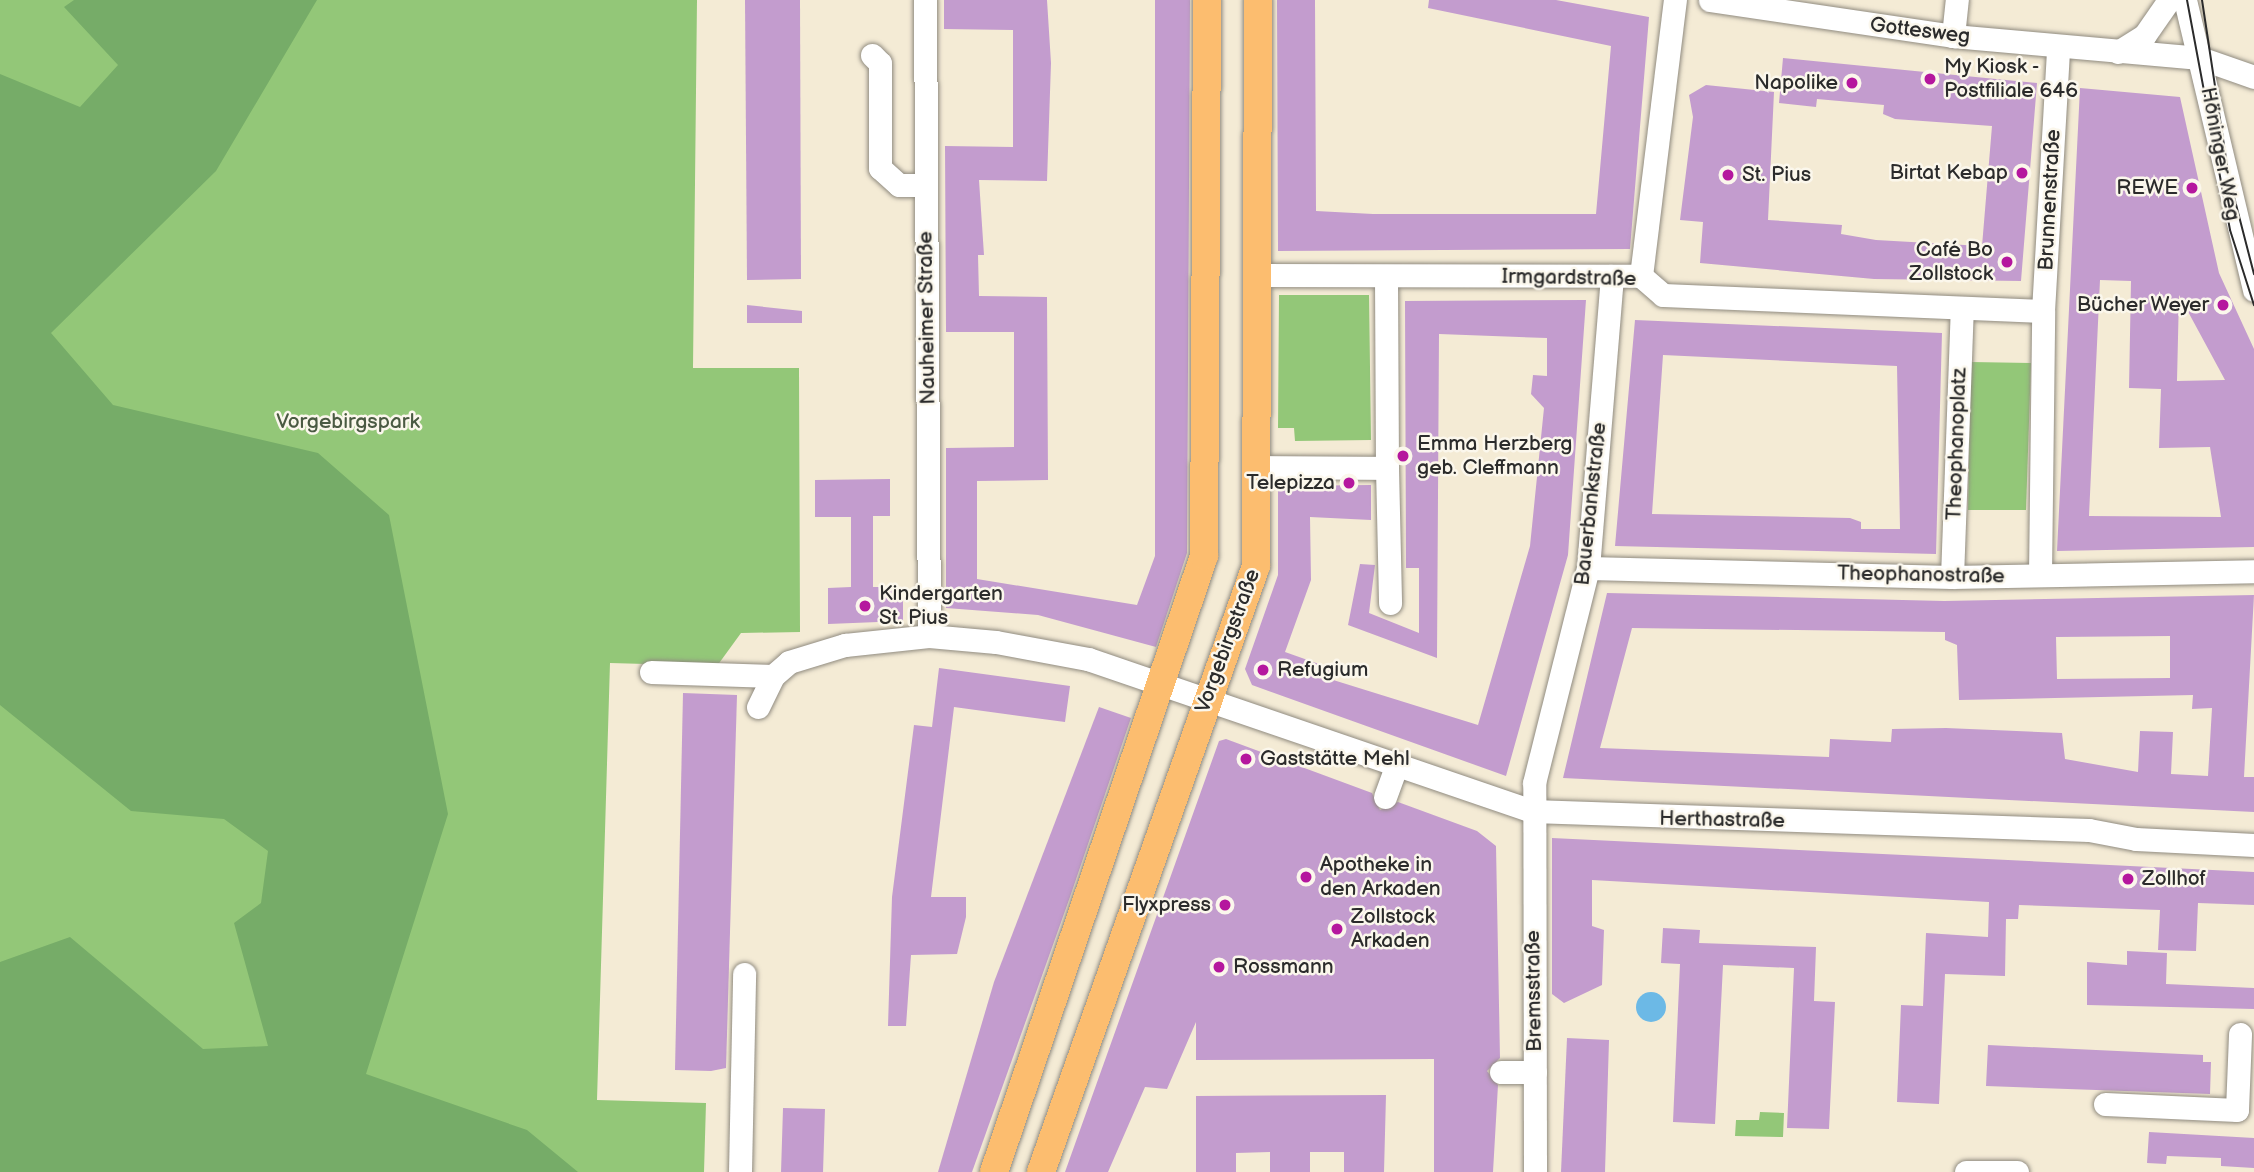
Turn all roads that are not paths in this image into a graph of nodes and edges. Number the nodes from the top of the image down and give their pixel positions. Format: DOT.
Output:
graph roads {
  1 [pos="925,0"];
  2 [pos="1207,0"];
  3 [pos="1258,0"];
  4 [pos="1675,0"];
  5 [pos="1710,0"];
  6 [pos="1956,0"];
  7 [pos="2169,0"];
  8 [pos="2185,0"];
  9 [pos="2202,0"];
  10 [pos="1739,4"];
  11 [pos="1953,36"];
  12 [pos="2058,48"];
  13 [pos="2118,52"];
  14 [pos="872,55"];
  15 [pos="2200,58"];
  16 [pos="2254,77"];
  17 [pos="926,185"];
  18 [pos="1257,275"];
  19 [pos="1386,276"];
  20 [pos="1612,276"];
  21 [pos="1642,276"];
  22 [pos="2254,290"];
  23 [pos="1962,310"];
  24 [pos="2043,312"];
  25 [pos="1258,467"];
  26 [pos="1387,468"];
  27 [pos="1588,568"];
  28 [pos="2254,571"];
  29 [pos="2040,575"];
  30 [pos="1952,577"];
  31 [pos="1390,603"];
  32 [pos="929,636"];
  33 [pos="650,672"];
  34 [pos="773,676"];
  35 [pos="1164,683"];
  36 [pos="1207,700"];
  37 [pos="758,707"];
  38 [pos="1396,766"];
  39 [pos="1385,797"];
  40 [pos="1532,811"];
  41 [pos="2254,845"];
  42 [pos="744,974"];
  43 [pos="2241,1034"];
  44 [pos="1501,1072"];
  45 [pos="1535,1072"];
  46 [pos="2105,1104"];
  47 [pos="740,1172"];
  48 [pos="995,1172"];
  49 [pos="1041,1172"];
  50 [pos="1535,1172"];
  51 [pos="1966,1172"];
  52 [pos="2017,1172"];
  1 -- 17 [label="street, Nauheimer Straße"];
  2 -- 35 [label="main road"];
  3 -- 18 [label="main road, Vorgebirgstraße"];
  4 -- 21 [label="street"];
  5 -- 10 [label="street, Gottesweg"];
  6 -- 11 [label="street"];
  7 -- 13 [label="street"];
  8 -- 15 [label="street, Höninger Weg"];
  9 -- 15 [label="street, Höninger Weg"];
  10 -- 11 [label="street, Gottesweg"];
  11 -- 12 [label="street, Gottesweg"];
  12 -- 13 [label="street, Gottesweg"];
  12 -- 24 [label="street, Brunnenstraße"];
  13 -- 15 [label="street, Gottesweg"];
  14 -- 17 [label="street"];
  15 -- 16 [label="street, Gottesweg"];
  15 -- 22 [label="street, Höninger Weg"];
  17 -- 32 [label="street, Nauheimer Straße"];
  18 -- 19 [label="street, Irmgardstraße"];
  18 -- 25 [label="main road, Vorgebirgstraße"];
  19 -- 20 [label="street, Irmgardstraße"];
  19 -- 26 [label="street"];
  20 -- 21 [label="street, Irmgardstraße"];
  20 -- 27 [label="street, Bauerbankstraße"];
  21 -- 23 [label="street, Irmgardstraße"];
  23 -- 24 [label="street, Irmgardstraße"];
  23 -- 30 [label="street, Theophanoplatz"];
  24 -- 29 [label="street"];
  25 -- 26 [label="street"];
  25 -- 36 [label="main road, Vorgebirgstraße"];
  26 -- 31 [label="street"];
  27 -- 30 [label="street, Theophanostraße"];
  27 -- 40 [label="street, Bauerbankstraße"];
  28 -- 29 [label="street, Theophanostraße"];
  29 -- 30 [label="street, Theophanostraße"];
  32 -- 34 [label="street, Herthastraße"];
  32 -- 35 [label="street, Herthastraße"];
  33 -- 34 [label="street"];
  34 -- 37 [label="street"];
  35 -- 36 [label="street, Herthastraße"];
  35 -- 48 [label="main road"];
  36 -- 38 [label="street, Herthastraße"];
  36 -- 49 [label="main road, Vorgebirgstraße"];
  38 -- 39 [label="street"];
  38 -- 40 [label="street, Herthastraße"];
  40 -- 41 [label="street, Herthastraße"];
  40 -- 45 [label="street, Bremsstraße"];
  42 -- 47 [label="street"];
  43 -- 46 [label="street"];
  44 -- 45 [label="street"];
  45 -- 50 [label="street, Bremsstraße"];
  51 -- 52 [label="street"];
}
